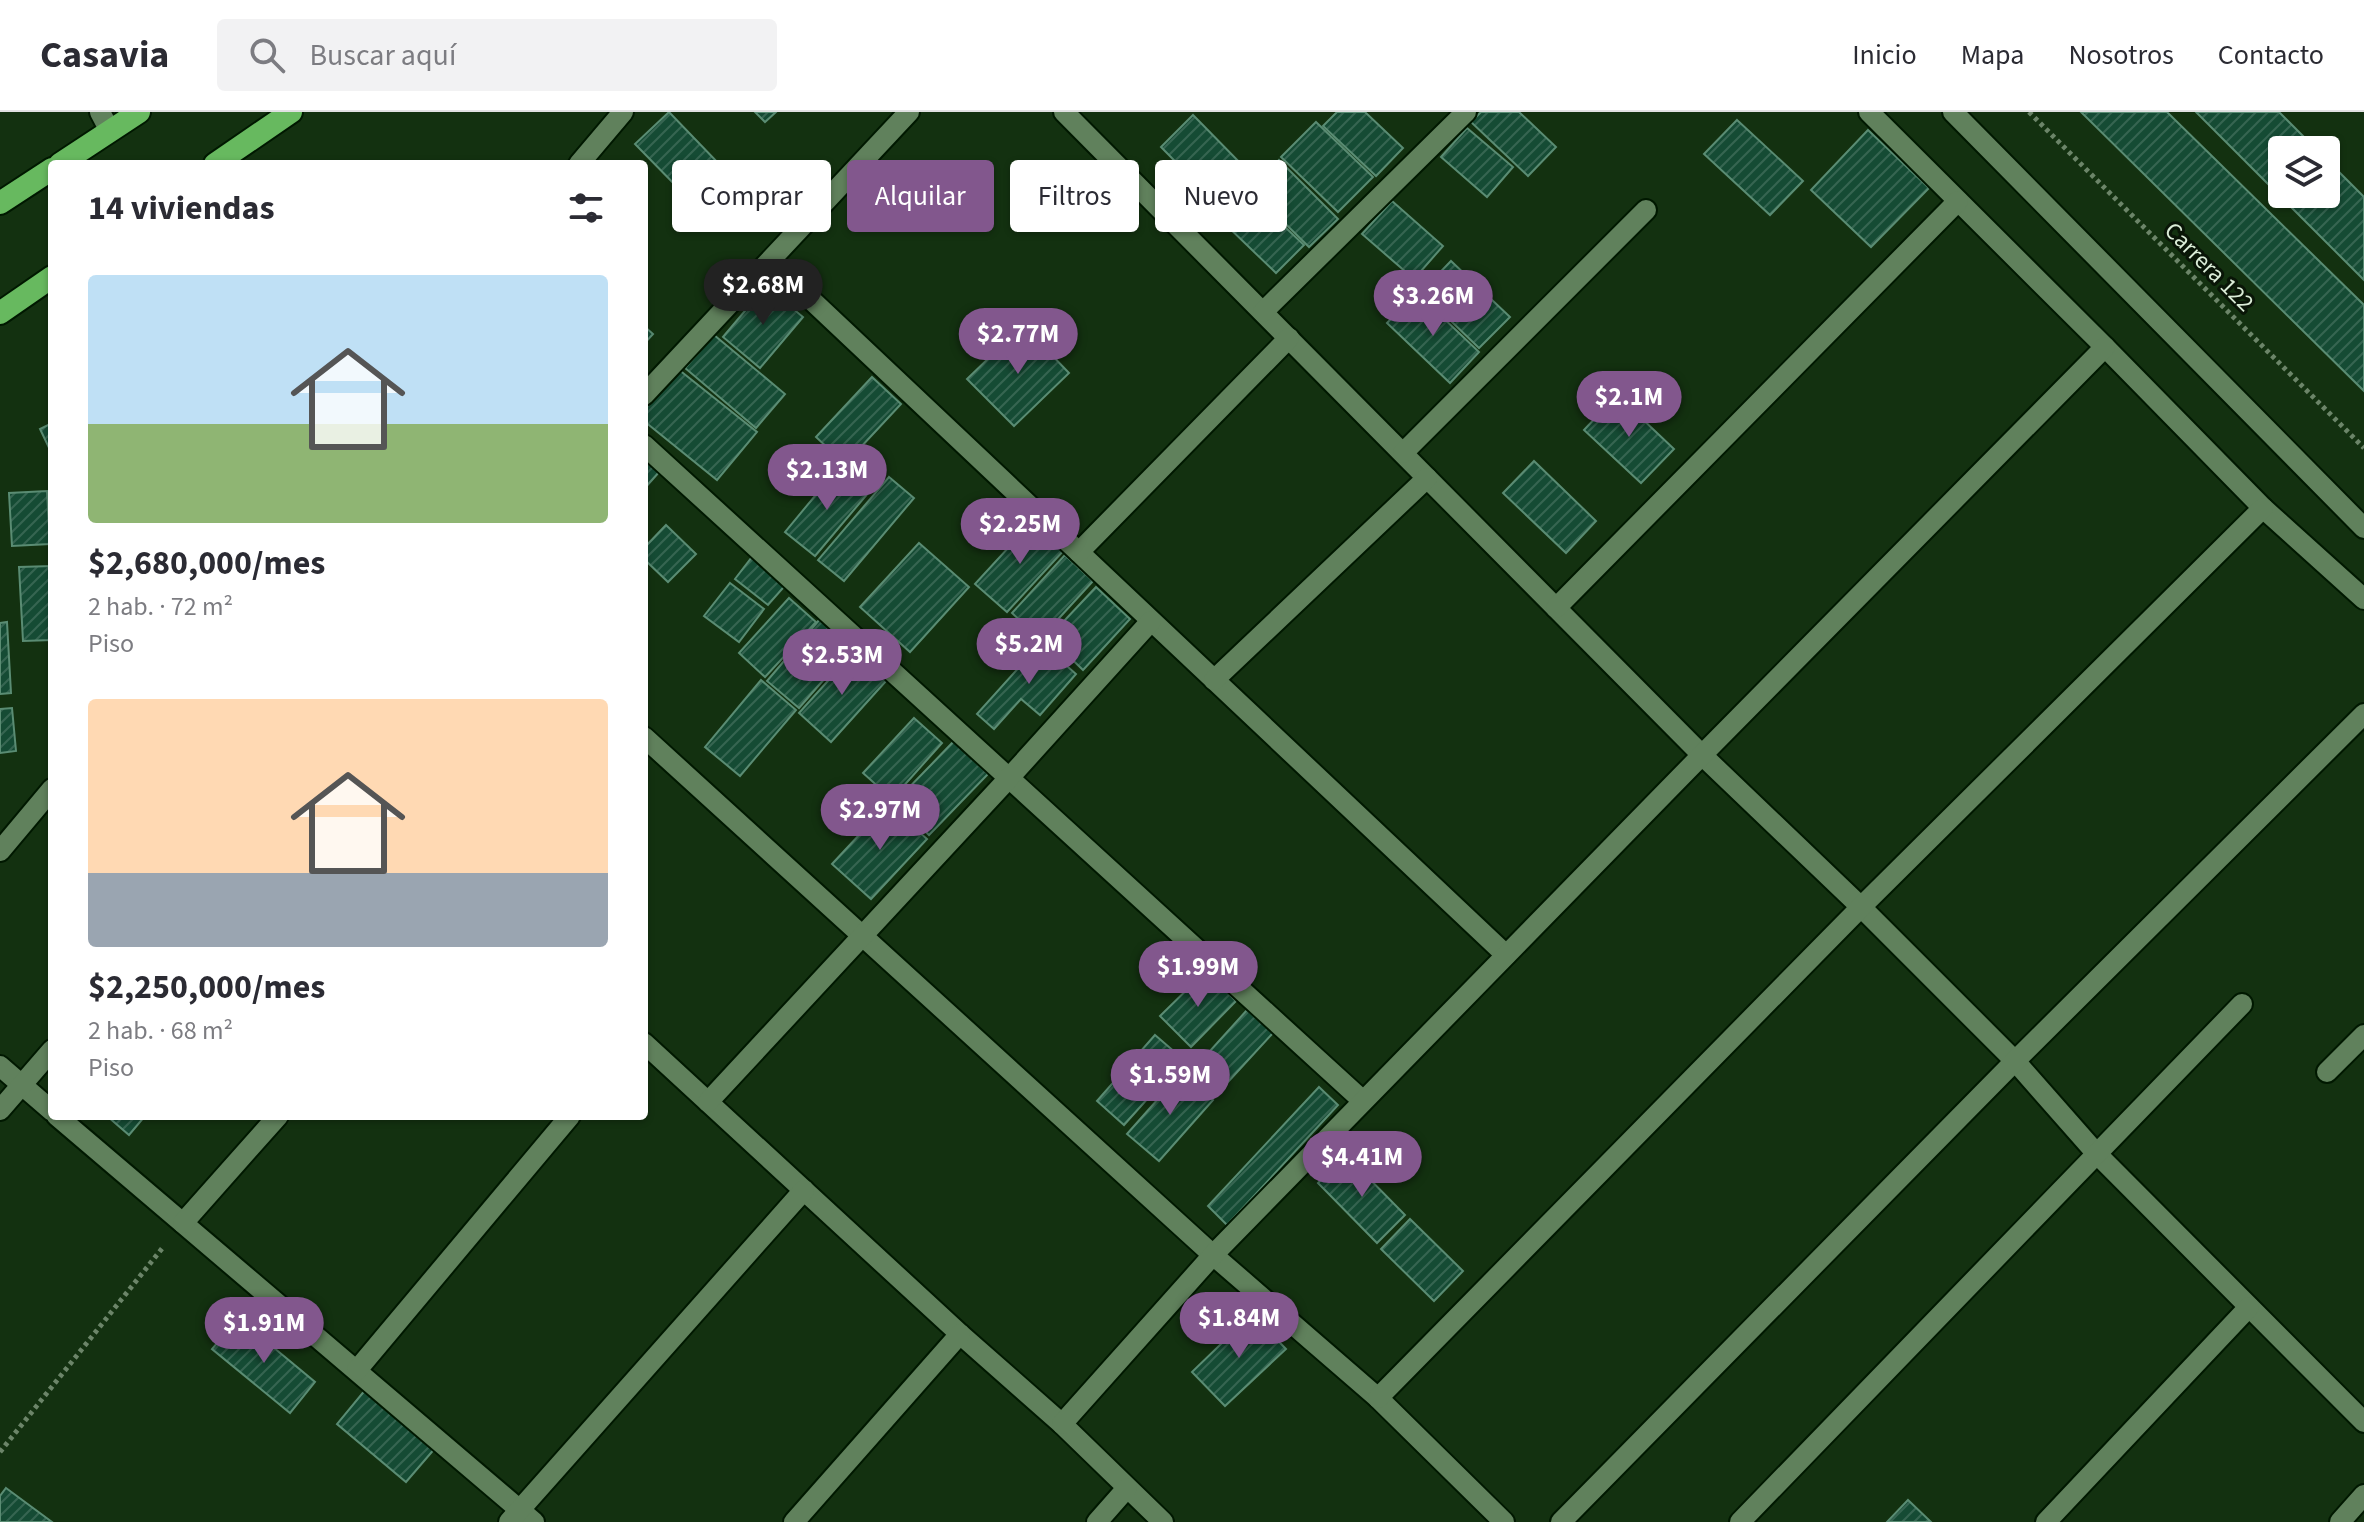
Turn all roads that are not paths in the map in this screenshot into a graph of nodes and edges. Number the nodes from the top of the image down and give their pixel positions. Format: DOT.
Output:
graph roads {
  1 [pos="139,112"];
  2 [pos="291,112"];
  3 [pos="623,112"];
  4 [pos="909,112"];
  5 [pos="1064,112"];
  6 [pos="1466,112"];
  7 [pos="1869,112"];
  8 [pos="1953,112"];
  9 [pos="105,122"];
  10 [pos="64,160"];
  11 [pos="221,160"];
  12 [pos="582,160"];
  13 [pos="48,172"];
  14 [pos="1958,201"];
  15 [pos="0,203"];
  16 [pos="1646,210"];
  17 [pos="770,261"];
  18 [pos="48,280"];
  19 [pos="1263,312"];
  20 [pos="0,313"];
  21 [pos="1289,338"];
  22 [pos="2105,347"];
  23 [pos="648,391"];
  24 [pos="648,449"];
  25 [pos="1403,453"];
  26 [pos="1427,478"];
  27 [pos="2263,508"];
  28 [pos="2364,528"];
  29 [pos="1079,552"];
  30 [pos="2364,599"];
  31 [pos="1556,608"];
  32 [pos="1151,621"];
  33 [pos="1214,680"];
  34 [pos="2364,714"];
  35 [pos="648,741"];
  36 [pos="1702,755"];
  37 [pos="1009,778"];
  38 [pos="48,794"];
  39 [pos="0,851"];
  40 [pos="1861,907"];
  41 [pos="862,935"];
  42 [pos="1506,955"];
  43 [pos="2242,1004"];
  44 [pos="2364,1035"];
  45 [pos="648,1047"];
  46 [pos="48,1054"];
  47 [pos="2015,1061"];
  48 [pos="0,1066"];
  49 [pos="2327,1072"];
  50 [pos="20,1085"];
  51 [pos="1363,1101"];
  52 [pos="708,1102"];
  53 [pos="48,1108"];
  54 [pos="0,1110"];
  55 [pos="62,1120"];
  56 [pos="274,1120"];
  57 [pos="567,1120"];
  58 [pos="2096,1153"];
  59 [pos="804,1190"];
  60 [pos="183,1223"];
  61 [pos="1213,1255"];
  62 [pos="2249,1307"];
  63 [pos="960,1334"];
  64 [pos="357,1370"];
  65 [pos="1378,1398"];
  66 [pos="2364,1422"];
  67 [pos="1062,1424"];
  68 [pos="1127,1488"];
  69 [pos="2364,1495"];
  70 [pos="521,1518"];
  71 [pos="794,1522"];
  72 [pos="1097,1522"];
  73 [pos="1163,1522"];
  74 [pos="1504,1522"];
  75 [pos="1561,1522"];
  76 [pos="1740,1522"];
  77 [pos="2046,1522"];
  78 [pos="2340,1522"];
  1 -- 9 [label="highway"];
  2 -- 11 [label="highway"];
  3 -- 12 [label="street"];
  4 -- 17 [label="street"];
  5 -- 19 [label="street"];
  6 -- 19 [label="street"];
  7 -- 14 [label="street"];
  8 -- 28 [label="street"];
  9 -- 10 [label="highway"];
  13 -- 15 [label="highway"];
  14 -- 22 [label="street"];
  14 -- 31 [label="street"];
  16 -- 25 [label="street"];
  17 -- 23 [label="street"];
  17 -- 29 [label="street"];
  18 -- 20 [label="highway"];
  19 -- 21 [label="street"];
  21 -- 25 [label="street"];
  21 -- 29 [label="street"];
  22 -- 27 [label="street"];
  22 -- 36 [label="street"];
  24 -- 37 [label="street"];
  25 -- 26 [label="street"];
  26 -- 31 [label="street"];
  26 -- 33 [label="street"];
  27 -- 30 [label="street"];
  27 -- 40 [label="street"];
  29 -- 32 [label="street"];
  31 -- 36 [label="street"];
  32 -- 33 [label="street"];
  32 -- 37 [label="street"];
  33 -- 42 [label="street"];
  34 -- 47 [label="street"];
  35 -- 41 [label="street"];
  36 -- 40 [label="street"];
  36 -- 42 [label="street"];
  37 -- 41 [label="street"];
  37 -- 51 [label="street"];
  38 -- 39 [label="street"];
  40 -- 47 [label="street"];
  40 -- 65 [label="street"];
  41 -- 52 [label="street"];
  41 -- 61 [label="street"];
  42 -- 51 [label="street"];
  43 -- 58 [label="street"];
  44 -- 49 [label="street"];
  45 -- 52 [label="street"];
  46 -- 50 [label="street"];
  47 -- 58 [label="street"];
  47 -- 75 [label="street"];
  48 -- 50 [label="street"];
  50 -- 53 [label="street"];
  50 -- 54 [label="street"];
  51 -- 61 [label="street"];
  52 -- 59 [label="street"];
  55 -- 60 [label="street"];
  56 -- 60 [label="street"];
  57 -- 64 [label="street"];
  58 -- 62 [label="street"];
  58 -- 76 [label="street"];
  59 -- 63 [label="street"];
  59 -- 70 [label="street"];
  60 -- 64 [label="street"];
  61 -- 65 [label="street"];
  61 -- 67 [label="street"];
  62 -- 66 [label="street"];
  62 -- 77 [label="street"];
  63 -- 67 [label="street"];
  63 -- 71 [label="street"];
  64 -- 70 [label="street"];
  65 -- 74 [label="street"];
  67 -- 68 [label="street"];
  68 -- 72 [label="street"];
  68 -- 73 [label="street"];
  69 -- 78 [label="street"];
}
